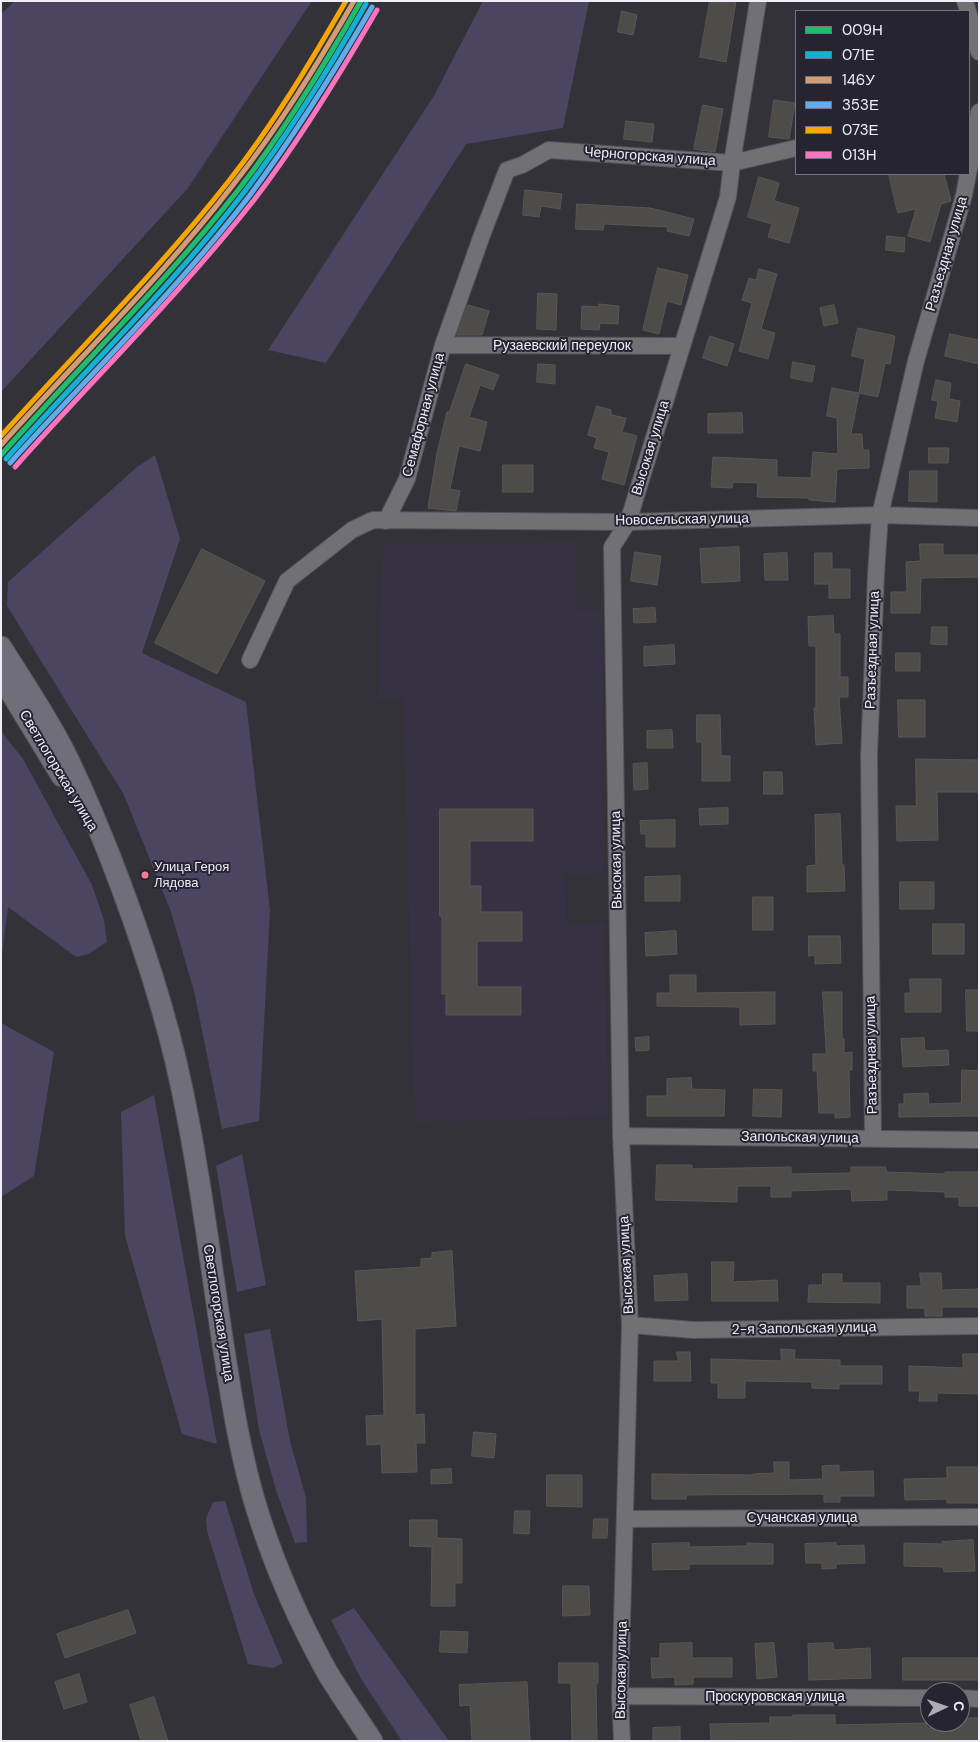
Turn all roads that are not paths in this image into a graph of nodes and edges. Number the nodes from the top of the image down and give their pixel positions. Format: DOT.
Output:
graph roads {
  1 [pos="758,1"];
  2 [pos="970,19"];
  3 [pos="979,52"];
  4 [pos="979,112"];
  5 [pos="795,148"];
  6 [pos="732,163"];
  7 [pos="970,164"];
  8 [pos="507,170"];
  9 [pos="968,175"];
  10 [pos="442,345"];
  11 [pos="682,346"];
  12 [pos="880,516"];
  13 [pos="979,518"];
  14 [pos="386,521"];
  15 [pos="628,522"];
  16 [pos="1,647"];
  17 [pos="250,660"];
  18 [pos="1,676"];
  19 [pos="114,867"];
  20 [pos="620,1136"];
  21 [pos="873,1138"];
  22 [pos="979,1140"];
  23 [pos="630,1325"];
  24 [pos="979,1326"];
  25 [pos="979,1517"];
  26 [pos="625,1518"];
  27 [pos="620,1696"];
  28 [pos="920,1698"];
  29 [pos="372,1741"];
  30 [pos="622,1741"];
  1 -- 6 [label="street, Высокая улица"];
  2 -- 3 [label="street"];
  4 -- 7 [label="street"];
  5 -- 6 [label="street, Черногорская улица"];
  6 -- 8 [label="street, Черногорская улица"];
  6 -- 11 [label="street, Высокая улица"];
  8 -- 10 [label="street, Семафорная улица"];
  9 -- 12 [label="street, Разъездная улица"];
  10 -- 11 [label="street, Рузаевский переулок"];
  10 -- 14 [label="street, Семафорная улица"];
  11 -- 15 [label="street, Высокая улица"];
  12 -- 13 [label="street, Новосельская улица"];
  12 -- 15 [label="street, Новосельская улица"];
  12 -- 21 [label="street, Разъездная улица"];
  14 -- 15 [label="street, Новосельская улица"];
  14 -- 17 [label="street"];
  15 -- 20 [label="street, Высокая улица"];
  16 -- 19 [label="main road, Светлогорская улица"];
  18 -- 19 [label="main road, Светлогорская улица"];
  19 -- 29 [label="main road, Светлогорская улица"];
  20 -- 21 [label="street, Запольская улица"];
  20 -- 23 [label="street, Высокая улица"];
  21 -- 22 [label="street, Запольская улица"];
  23 -- 24 [label="street, 2-я Запольская улица"];
  23 -- 26 [label="street, Высокая улица"];
  25 -- 26 [label="street, Сучанская улица"];
  26 -- 27 [label="street, Высокая улица"];
  27 -- 28 [label="street, Проскуровская улица"];
  27 -- 30 [label="street, Высокая улица"];
}
